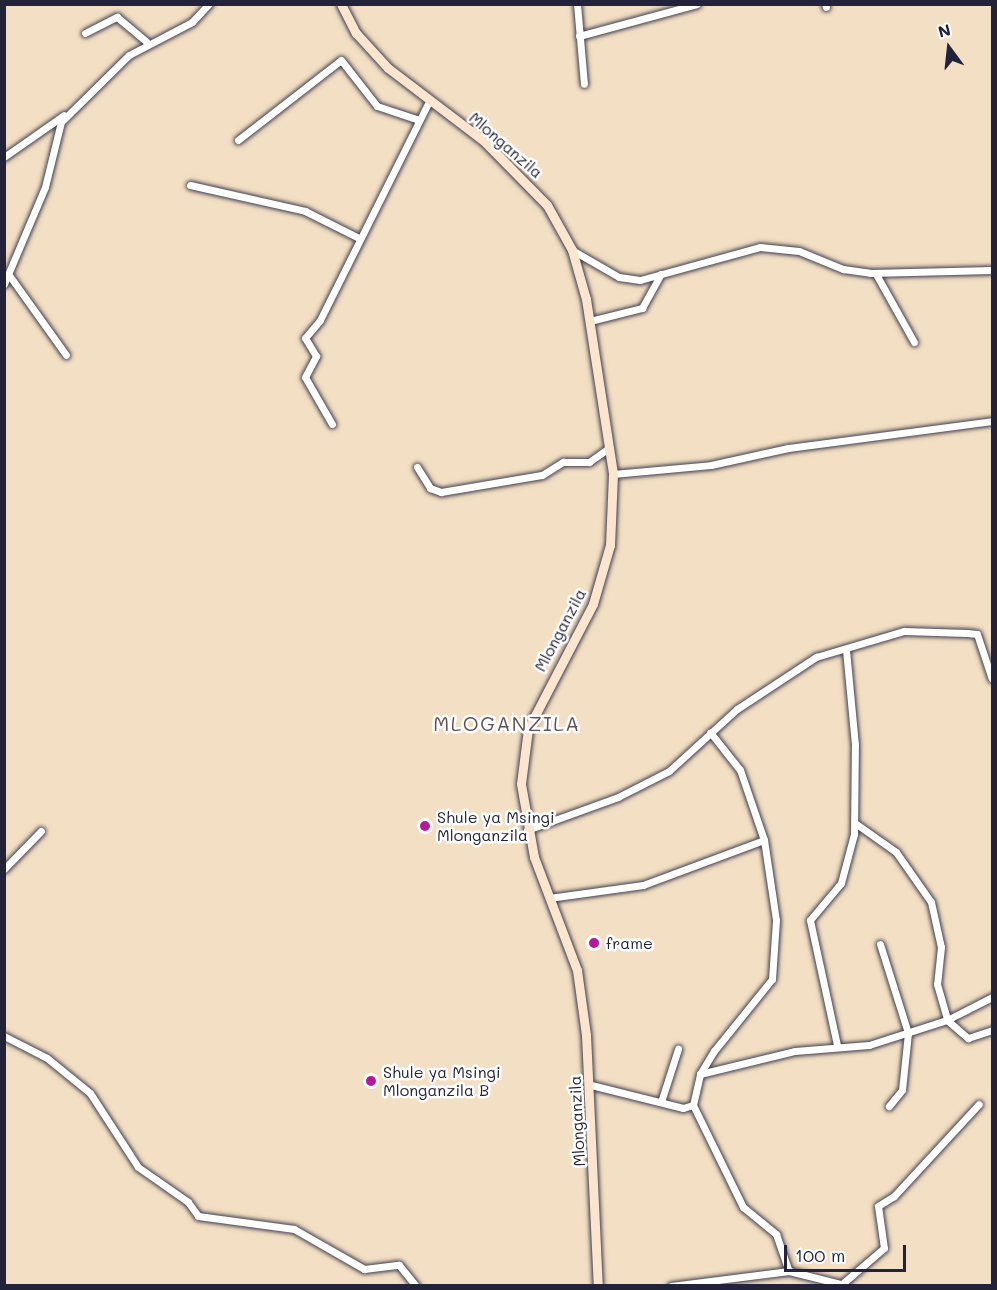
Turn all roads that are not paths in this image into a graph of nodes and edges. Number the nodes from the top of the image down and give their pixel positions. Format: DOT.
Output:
graph roads {
  1 [pos="209,4"];
  2 [pos="341,4"];
  3 [pos="578,4"];
  4 [pos="697,4"];
  5 [pos="85,33"];
  6 [pos="579,36"];
  7 [pos="146,41"];
  8 [pos="584,84"];
  9 [pos="429,101"];
  10 [pos="74,107"];
  11 [pos="419,120"];
  12 [pos="238,140"];
  13 [pos="4,157"];
  14 [pos="190,185"];
  15 [pos="359,238"];
  16 [pos="572,250"];
  17 [pos="993,270"];
  18 [pos="661,274"];
  19 [pos="876,274"];
  20 [pos="6,279"];
  21 [pos="590,321"];
  22 [pos="914,342"];
  23 [pos="66,355"];
  24 [pos="992,421"];
  25 [pos="332,424"];
  26 [pos="609,448"];
  27 [pos="417,468"];
  28 [pos="613,474"];
  29 [pos="846,649"];
  30 [pos="993,678"];
  31 [pos="710,732"];
  32 [pos="855,823"];
  33 [pos="527,830"];
  34 [pos="41,831"];
  35 [pos="764,840"];
  36 [pos="4,869"];
  37 [pos="549,898"];
  38 [pos="880,944"];
  39 [pos="993,997"];
  40 [pos="947,1020"];
  41 [pos="993,1030"];
  42 [pos="908,1033"];
  43 [pos="4,1036"];
  44 [pos="837,1045"];
  45 [pos="678,1049"];
  46 [pos="700,1074"];
  47 [pos="591,1085"];
  48 [pos="661,1102"];
  49 [pos="979,1104"];
  50 [pos="693,1105"];
  51 [pos="889,1106"];
  52 [pos="789,1271"];
  53 [pos="711,1282"];
  54 [pos="844,1285"];
  55 [pos="416,1286"];
  56 [pos="598,1286"];
  57 [pos="671,1286"];
  1 -- 7 [label="street"];
  2 -- 9 [label="street, Mlonganzila"];
  3 -- 6 [label="street"];
  4 -- 6 [label="street"];
  5 -- 7 [label="street"];
  6 -- 8 [label="street"];
  7 -- 10 [label="street"];
  9 -- 11 [label="street"];
  9 -- 16 [label="street, Mlonganzila"];
  10 -- 13 [label="street"];
  10 -- 20 [label="street"];
  11 -- 12 [label="street"];
  11 -- 15 [label="street"];
  14 -- 15 [label="street"];
  15 -- 25 [label="street"];
  16 -- 18 [label="street"];
  16 -- 21 [label="street, Mlonganzila"];
  17 -- 19 [label="street"];
  18 -- 19 [label="street"];
  18 -- 21 [label="street"];
  19 -- 22 [label="street"];
  20 -- 23 [label="street"];
  21 -- 26 [label="street, Mlonganzila"];
  24 -- 28 [label="street"];
  26 -- 27 [label="street"];
  26 -- 28 [label="street, Mlonganzila"];
  28 -- 33 [label="street, Mlonganzila"];
  29 -- 30 [label="street"];
  29 -- 31 [label="street"];
  29 -- 32 [label="street"];
  31 -- 33 [label="street"];
  31 -- 35 [label="street"];
  32 -- 40 [label="street"];
  32 -- 44 [label="street"];
  33 -- 37 [label="street, Mlonganzila"];
  34 -- 36 [label="street"];
  35 -- 37 [label="street"];
  35 -- 46 [label="street"];
  37 -- 47 [label="street, Mlonganzila"];
  38 -- 42 [label="street"];
  39 -- 40 [label="street"];
  40 -- 41 [label="street"];
  40 -- 42 [label="street"];
  42 -- 44 [label="street"];
  42 -- 51 [label="street"];
  43 -- 55 [label="street"];
  44 -- 46 [label="street"];
  45 -- 48 [label="street"];
  46 -- 50 [label="street"];
  47 -- 48 [label="street"];
  47 -- 56 [label="street, Mlonganzila"];
  48 -- 50 [label="street"];
  49 -- 54 [label="street"];
  50 -- 52 [label="street"];
  52 -- 53 [label="street"];
  52 -- 54 [label="street"];
  53 -- 57 [label="street"];
}
